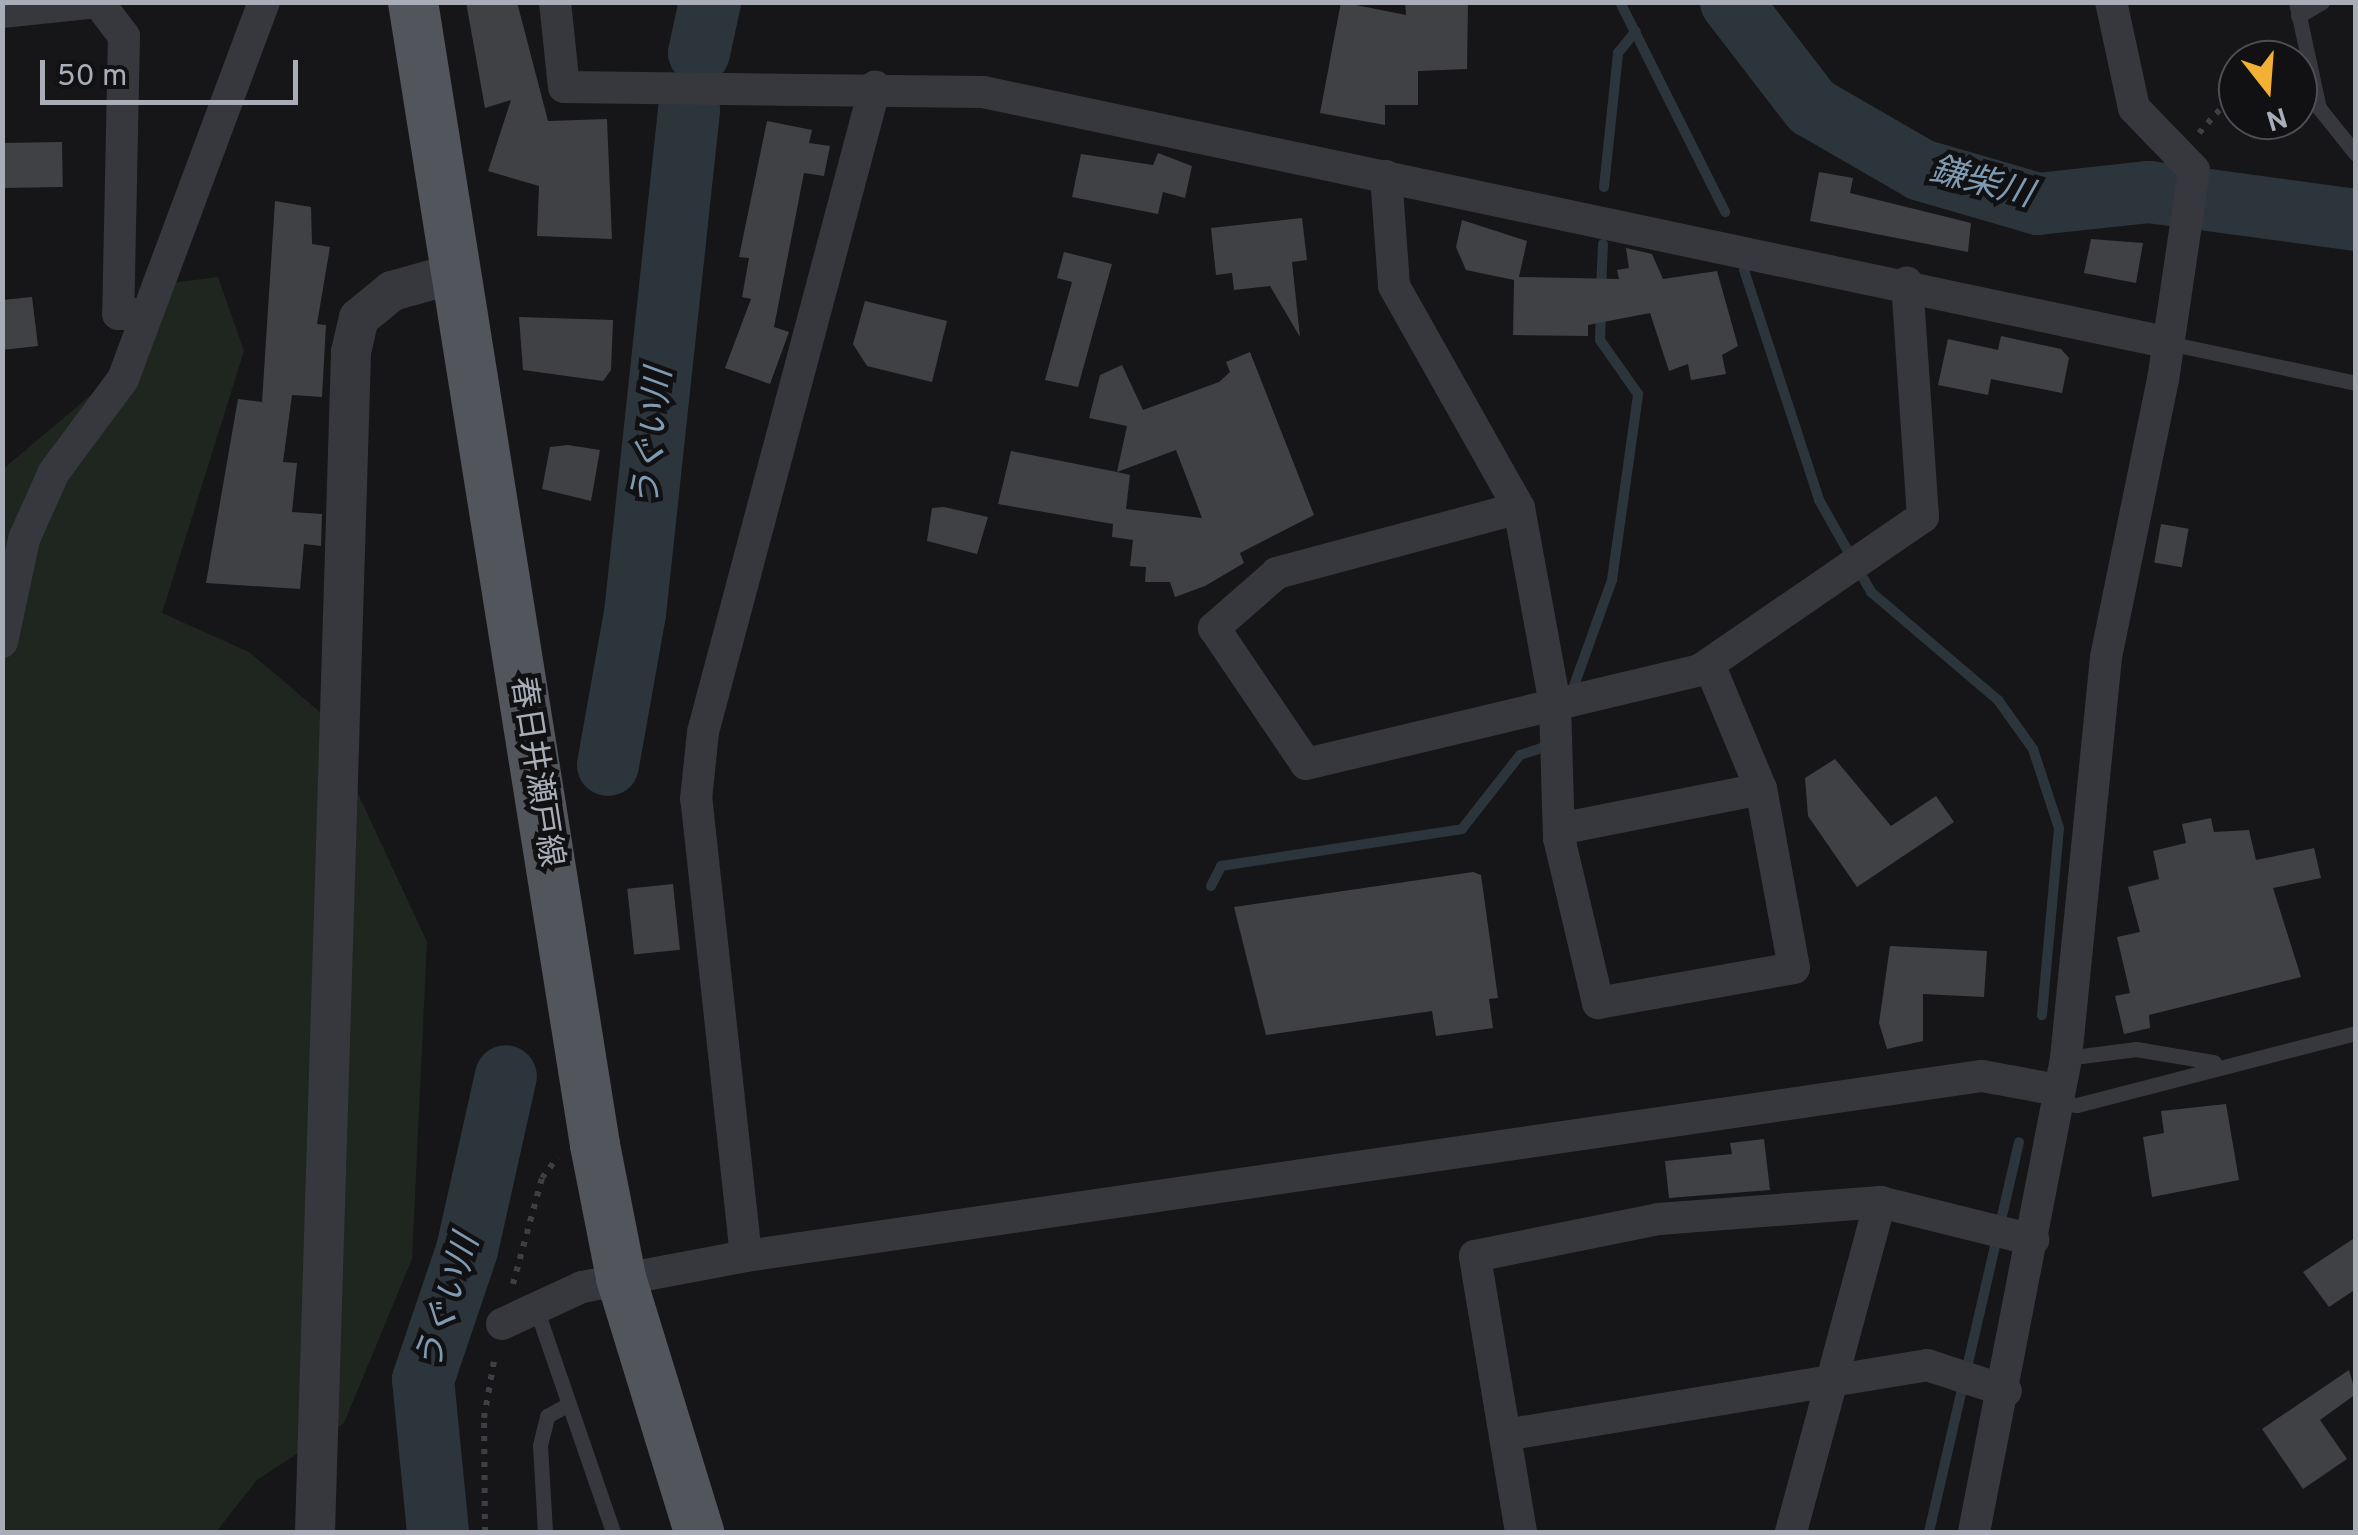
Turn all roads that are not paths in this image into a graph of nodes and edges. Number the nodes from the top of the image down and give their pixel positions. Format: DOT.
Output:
graph roads {
  1 [pos="97,2"];
  2 [pos="264,2"];
  3 [pos="413,2"];
  4 [pos="555,2"];
  5 [pos="2111,2"];
  6 [pos="2322,2"];
  7 [pos="2297,9"];
  8 [pos="2,12"];
  9 [pos="875,87"];
  10 [pos="2356,154"];
  11 [pos="1386,176"];
  12 [pos="456,273"];
  13 [pos="1908,284"];
  14 [pos="146,314"];
  15 [pos="2164,342"];
  16 [pos="2356,382"];
  17 [pos="1519,508"];
  18 [pos="2,642"];
  19 [pos="1709,664"];
  20 [pos="1555,704"];
  21 [pos="1761,789"];
  22 [pos="1558,829"];
  23 [pos="2356,1032"];
  24 [pos="2066,1058"];
  25 [pos="2218,1062"];
  26 [pos="2057,1096"];
  27 [pos="1880,1202"];
  28 [pos="2032,1240"];
  29 [pos="746,1256"];
  30 [pos="620,1278"];
  31 [pos="538,1314"];
  32 [pos="502,1324"];
  33 [pos="1832,1381"];
  34 [pos="2006,1391"];
  35 [pos="567,1405"];
  36 [pos="1505,1436"];
  37 [pos="316,1532"];
  38 [pos="545,1532"];
  39 [pos="612,1532"];
  40 [pos="700,1532"];
  41 [pos="1520,1532"];
  42 [pos="1791,1532"];
  43 [pos="1974,1532"];
  1 -- 8 [label="street"];
  1 -- 14 [label="street"];
  2 -- 14 [label="street"];
  3 -- 12 [label="main road, 春日井瀬戸線"];
  4 -- 9 [label="street"];
  5 -- 15 [label="street"];
  6 -- 7 [label="lane"];
  7 -- 10 [label="lane"];
  9 -- 11 [label="street"];
  9 -- 29 [label="street"];
  11 -- 13 [label="street"];
  11 -- 17 [label="street"];
  12 -- 30 [label="main road, 春日井瀬戸線"];
  12 -- 37 [label="street"];
  13 -- 15 [label="street"];
  13 -- 19 [label="street"];
  14 -- 18 [label="street"];
  15 -- 16 [label="lane"];
  15 -- 24 [label="street"];
  17 -- 20 [label="street"];
  17 -- 20 [label="street"];
  19 -- 20 [label="street"];
  19 -- 21 [label="street"];
  20 -- 22 [label="street"];
  21 -- 22 [label="street"];
  21 -- 22 [label="street"];
  23 -- 25 [label="lane"];
  24 -- 25 [label="lane"];
  24 -- 26 [label="street"];
  25 -- 26 [label="lane"];
  26 -- 28 [label="street"];
  26 -- 29 [label="street"];
  27 -- 28 [label="street"];
  27 -- 33 [label="street"];
  27 -- 36 [label="street"];
  28 -- 34 [label="street"];
  29 -- 30 [label="street"];
  30 -- 31 [label="street"];
  30 -- 40 [label="main road, 春日井瀬戸線"];
  31 -- 32 [label="street"];
  31 -- 35 [label="lane"];
  33 -- 34 [label="street"];
  33 -- 36 [label="street"];
  33 -- 42 [label="street"];
  34 -- 43 [label="street"];
  35 -- 38 [label="lane"];
  35 -- 39 [label="lane"];
  36 -- 41 [label="street"];
}
